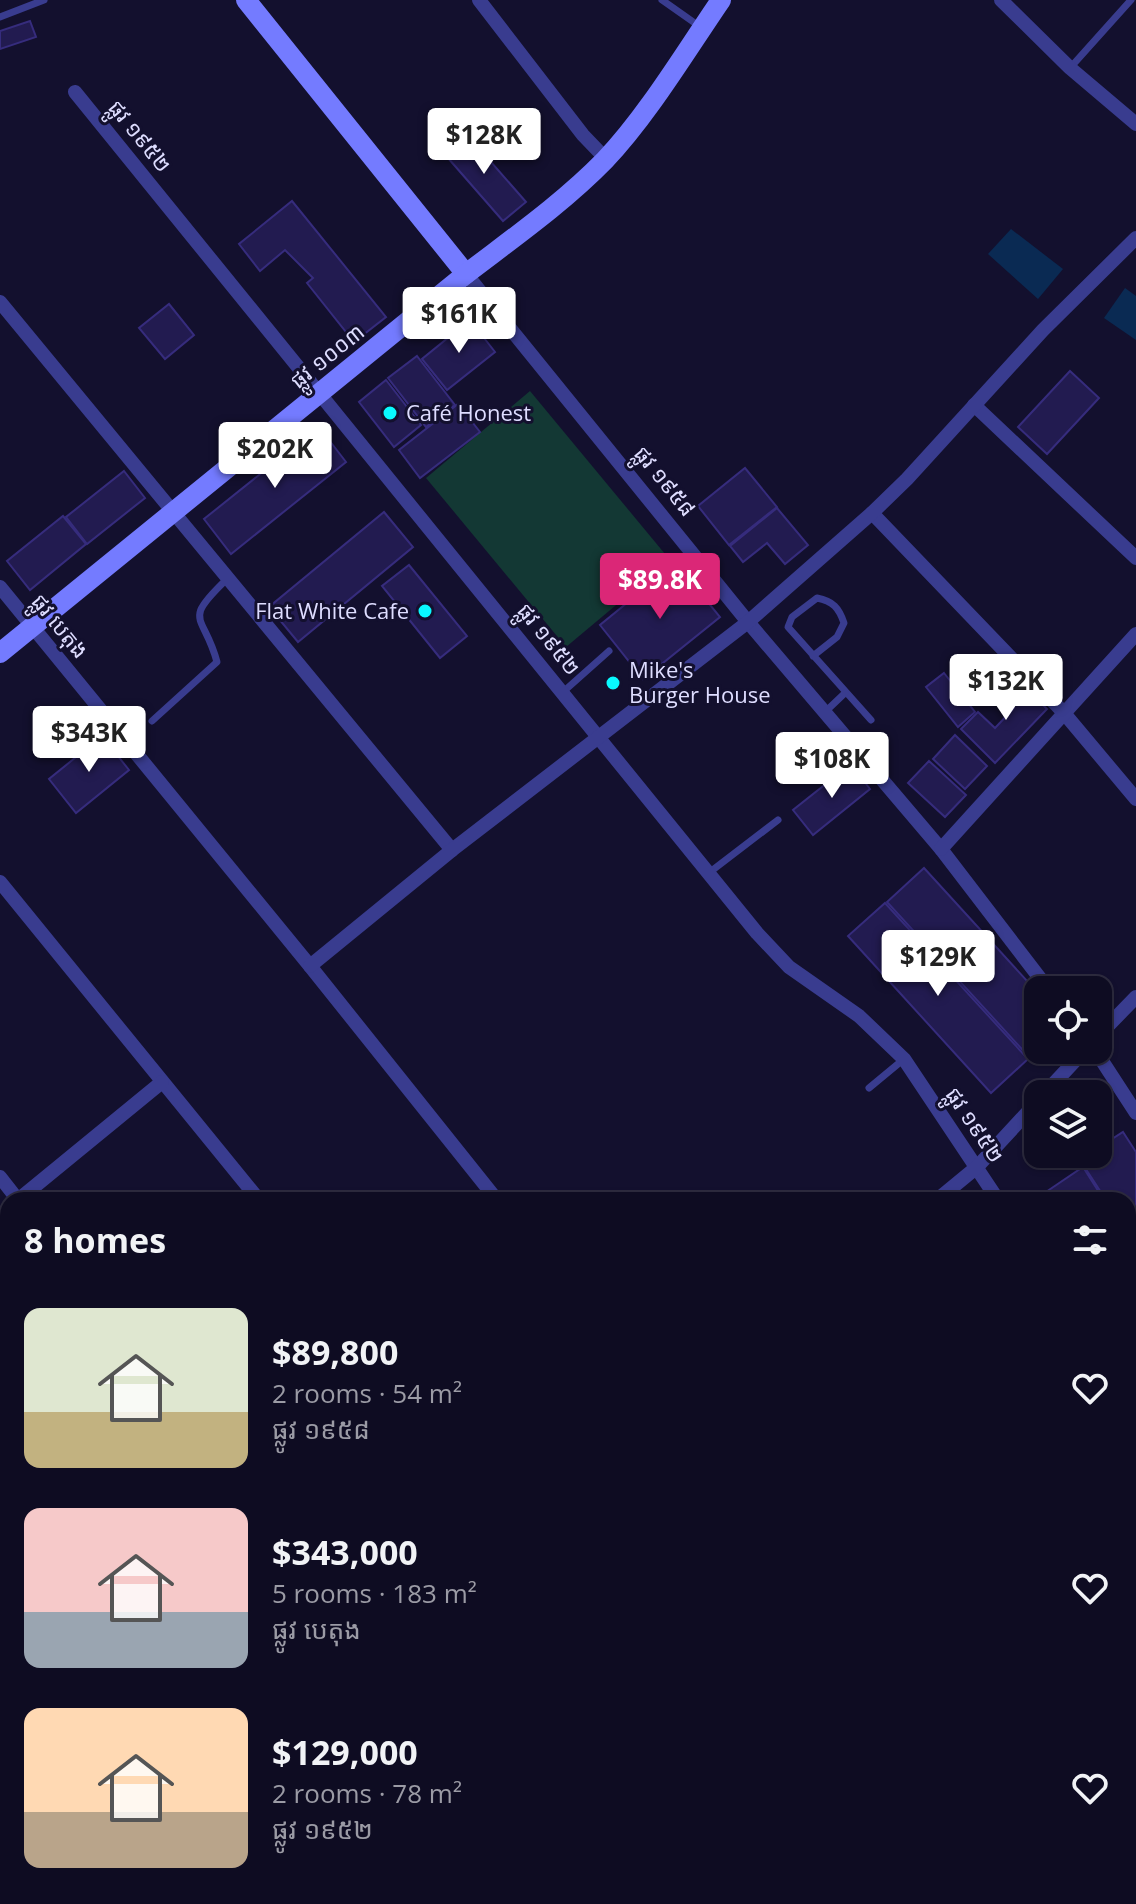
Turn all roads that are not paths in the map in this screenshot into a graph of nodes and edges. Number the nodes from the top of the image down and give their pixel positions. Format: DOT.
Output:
graph roads {
  1 [pos="44,0"];
  2 [pos="246,0"];
  3 [pos="479,0"];
  4 [pos="662,0"];
  5 [pos="721,0"];
  6 [pos="1001,0"];
  7 [pos="1131,0"];
  8 [pos="0,17"];
  9 [pos="702,28"];
  10 [pos="1070,68"];
  11 [pos="75,92"];
  12 [pos="1136,124"];
  13 [pos="606,159"];
  14 [pos="1136,238"];
  15 [pos="466,274"];
  16 [pos="0,302"];
  17 [pos="321,392"];
  18 [pos="974,405"];
  19 [pos="173,512"];
  20 [pos="872,513"];
  21 [pos="1136,558"];
  22 [pos="227,579"];
  23 [pos="0,587"];
  24 [pos="748,622"];
  25 [pos="32,627"];
  26 [pos="1136,634"];
  27 [pos="609,651"];
  28 [pos="0,653"];
  29 [pos="813,656"];
  30 [pos="563,692"];
  31 [pos="845,693"];
  32 [pos="825,712"];
  33 [pos="1064,713"];
  34 [pos="871,720"];
  35 [pos="152,721"];
  36 [pos="599,736"];
  37 [pos="1136,799"];
  38 [pos="778,820"];
  39 [pos="941,849"];
  40 [pos="452,850"];
  41 [pos="710,872"];
  42 [pos="0,882"];
  43 [pos="310,966"];
  44 [pos="1038,976"];
  45 [pos="1136,997"];
  46 [pos="1112,1022"];
  47 [pos="904,1059"];
  48 [pos="1072,1064"];
  49 [pos="1104,1064"];
  50 [pos="1057,1080"];
  51 [pos="162,1082"];
  52 [pos="869,1088"];
  53 [pos="1136,1113"];
  54 [pos="1024,1116"];
  55 [pos="977,1167"];
  56 [pos="28,1192"];
  57 [pos="252,1192"];
  58 [pos="491,1192"];
  59 [pos="947,1192"];
  60 [pos="993,1192"];
  1 -- 8 [label="lane"];
  2 -- 15 [label="street, ផ្លូវ ១៩៥៨"];
  3 -- 13 [label="street"];
  4 -- 9 [label="lane"];
  5 -- 9 [label="street, ផ្លូវ ១០០៣"];
  6 -- 10 [label="street"];
  7 -- 10 [label="lane"];
  9 -- 13 [label="street, ផ្លូវ ១០០៣"];
  10 -- 12 [label="street"];
  11 -- 17 [label="street, ផ្លូវ ១៩៥២"];
  13 -- 15 [label="street, ផ្លូវ ១០០៣"];
  14 -- 18 [label="street"];
  15 -- 17 [label="street, ផ្លូវ ១០០៣"];
  15 -- 24 [label="street, ផ្លូវ ១៩៥៨"];
  16 -- 19 [label="street"];
  17 -- 19 [label="street, ផ្លូវ ១០០៣"];
  17 -- 30 [label="street, ផ្លូវ ១៩៥២"];
  18 -- 20 [label="street"];
  18 -- 21 [label="street"];
  19 -- 22 [label="street"];
  19 -- 25 [label="street, ផ្លូវ ១០០៣"];
  20 -- 24 [label="street"];
  20 -- 33 [label="street"];
  22 -- 35 [label="lane"];
  22 -- 40 [label="street"];
  23 -- 25 [label="street, ផ្លូវ បេតុង"];
  24 -- 32 [label="street, ផ្លូវ ១៩៥៨"];
  24 -- 36 [label="street"];
  25 -- 28 [label="street, ផ្លូវ ១០០៣"];
  25 -- 43 [label="street, ផ្លូវ បេតុង"];
  26 -- 33 [label="street"];
  27 -- 30 [label="lane"];
  29 -- 29 [label="lane"];
  29 -- 31 [label="lane"];
  30 -- 36 [label="street, ផ្លូវ ១៩៥២"];
  31 -- 32 [label="lane"];
  31 -- 34 [label="lane"];
  32 -- 39 [label="street, ផ្លូវ ១៩៥៨"];
  33 -- 37 [label="street"];
  33 -- 39 [label="street"];
  36 -- 40 [label="street"];
  36 -- 41 [label="street, ផ្លូវ ១៩៥២"];
  38 -- 41 [label="lane"];
  39 -- 44 [label="street, ផ្លូវ ១៩៥៨"];
  40 -- 43 [label="street"];
  41 -- 47 [label="street, ផ្លូវ ១៩៥២"];
  42 -- 51 [label="street"];
  43 -- 58 [label="street, ផ្លូវ បេតុង"];
  45 -- 46 [label="street"];
  47 -- 52 [label="lane"];
  47 -- 55 [label="street, ផ្លូវ ១៩៥២"];
  48 -- 50 [label="street"];
  49 -- 53 [label="street"];
  51 -- 56 [label="street"];
  51 -- 57 [label="street"];
  54 -- 55 [label="street"];
  55 -- 59 [label="street"];
  55 -- 60 [label="street, ផ្លូវ ១៩៥២"];
}
